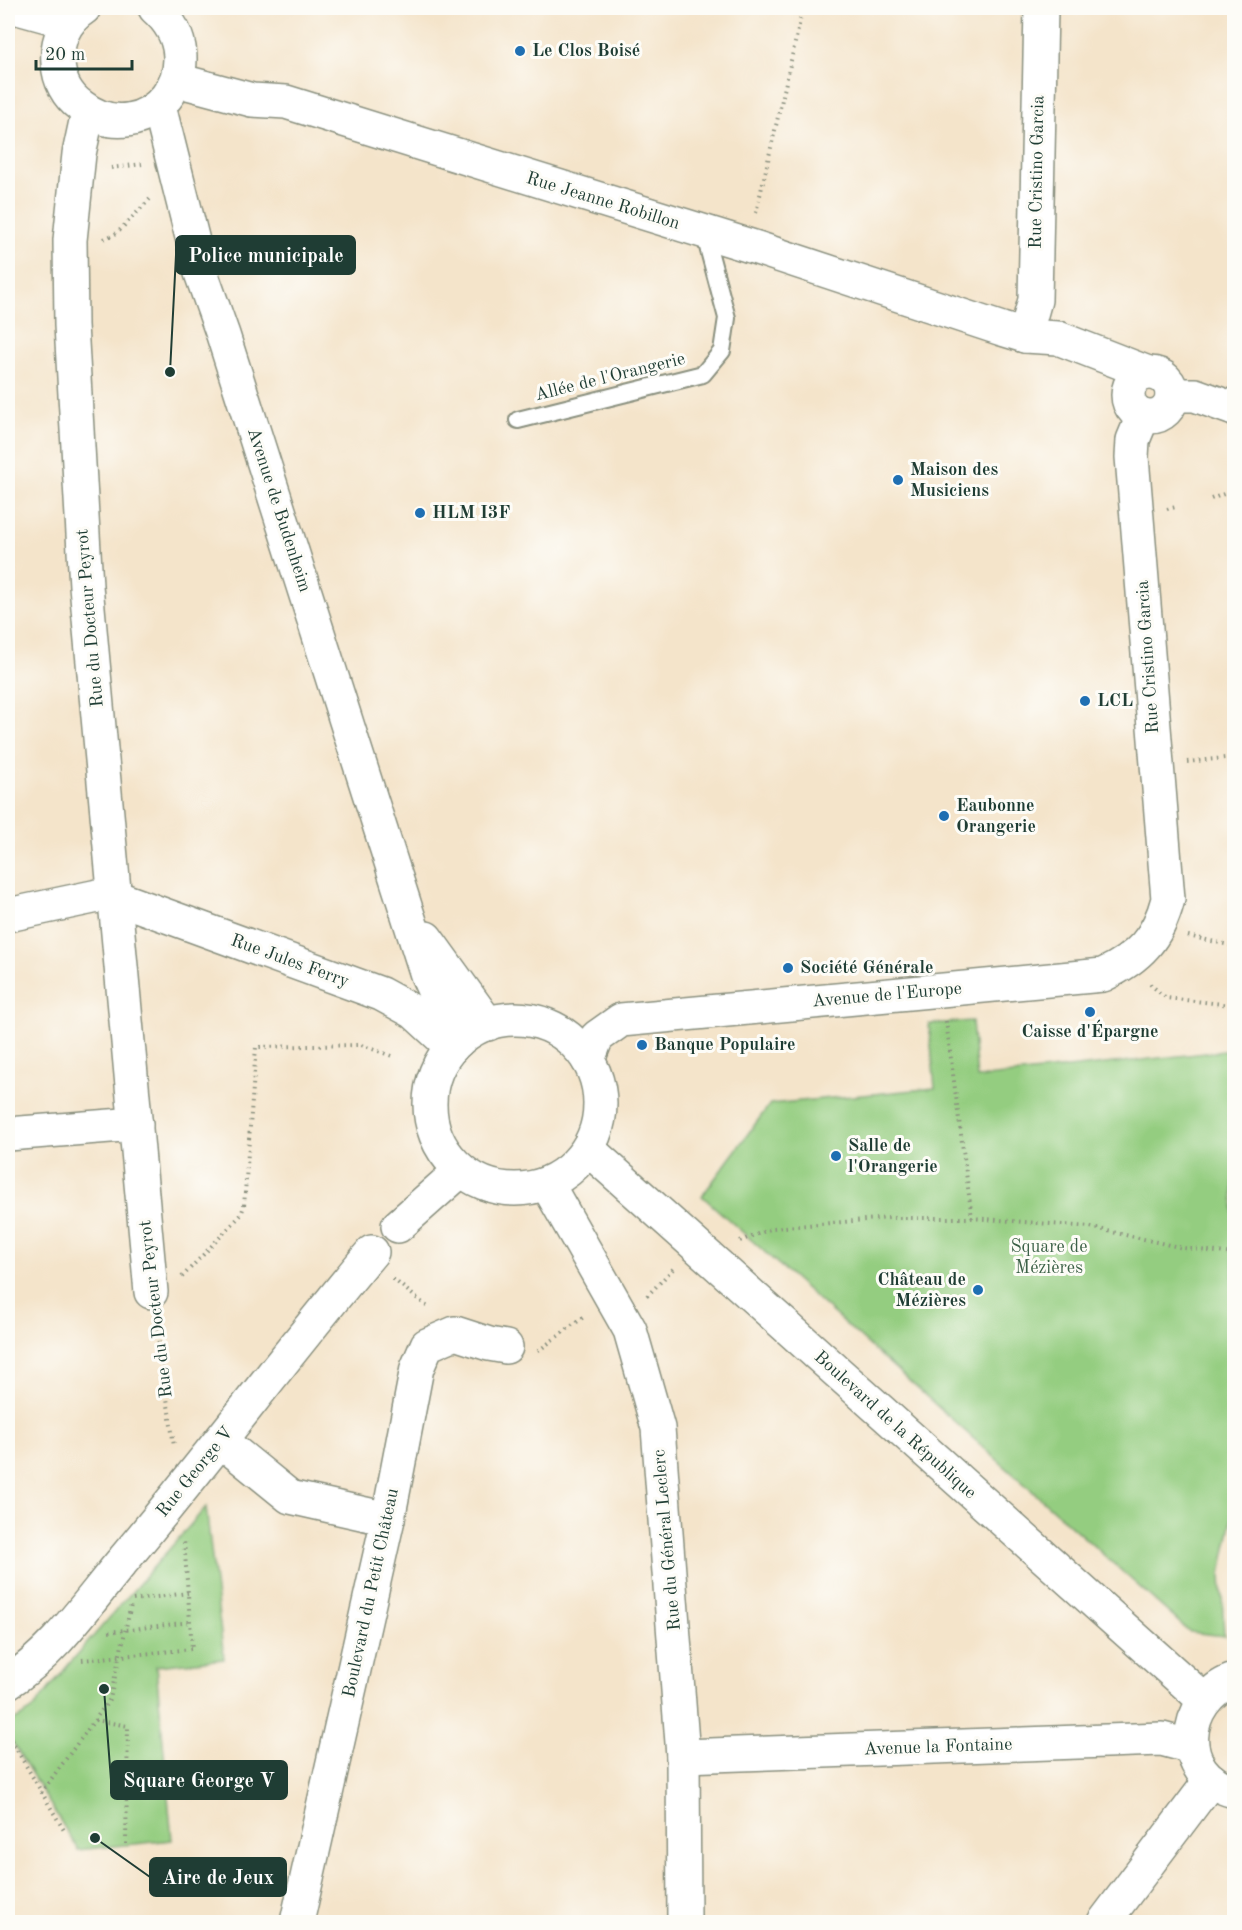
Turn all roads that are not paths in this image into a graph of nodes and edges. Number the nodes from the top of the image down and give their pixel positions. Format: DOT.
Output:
graph roads {
  1 [pos="18,8"];
  2 [pos="155,8"];
  3 [pos="1041,8"];
  4 [pos="77,13"];
  5 [pos="168,93"];
  6 [pos="88,112"];
  7 [pos="129,119"];
  8 [pos="704,232"];
  9 [pos="201,273"];
  10 [pos="1025,336"];
  11 [pos="1148,373"];
  12 [pos="1172,395"];
  13 [pos="1234,408"];
  14 [pos="1137,412"];
  15 [pos="518,420"];
  16 [pos="115,897"];
  17 [pos="1168,899"];
  18 [pos="407,913"];
  19 [pos="8,915"];
  20 [pos="488,1024"];
  21 [pos="454,1045"];
  22 [pos="588,1060"];
  23 [pos="136,1124"];
  24 [pos="8,1134"];
  25 [pos="588,1149"];
  26 [pos="461,1170"];
  27 [pos="547,1184"];
  28 [pos="398,1226"];
  29 [pos="370,1255"];
  30 [pos="164,1287"];
  31 [pos="506,1347"];
  32 [pos="221,1441"];
  33 [pos="388,1519"];
  34 [pos="1234,1680"];
  35 [pos="8,1682"];
  36 [pos="1203,1700"];
  37 [pos="1192,1747"];
  38 [pos="683,1756"];
  39 [pos="1223,1785"];
  40 [pos="297,1923"];
  41 [pos="684,1923"];
  42 [pos="1104,1923"];
  1 -- 4 [label="street"];
  2 -- 5 [label="street"];
  3 -- 10 [label="street, Rue Cristino Garcia"];
  4 -- 6 [label="street"];
  5 -- 7 [label="street"];
  5 -- 8 [label="street, Rue Jeanne Robillon"];
  5 -- 9 [label="street, Avenue de Budenheim"];
  6 -- 7 [label="street"];
  6 -- 16 [label="street, Rue du Docteur Peyrot"];
  7 -- 9 [label="street"];
  8 -- 10 [label="street, Rue Jeanne Robillon"];
  8 -- 15 [label="lane, Allée de l'Orangerie"];
  9 -- 18 [label="street, Avenue de Budenheim"];
  10 -- 11 [label="street, Rue Jeanne Robillon"];
  10 -- 14 [label="street, Rue Jeanne Robillon"];
  11 -- 12 [label="street"];
  11 -- 14 [label="street"];
  12 -- 13 [label="street"];
  12 -- 14 [label="street"];
  14 -- 17 [label="street, Rue Cristino Garcia"];
  16 -- 19 [label="street"];
  16 -- 21 [label="street, Rue Jules Ferry"];
  16 -- 23 [label="street, Rue du Docteur Peyrot"];
  17 -- 22 [label="street, Avenue de l'Europe"];
  18 -- 20 [label="street, Avenue de Budenheim"];
  18 -- 21 [label="street, Avenue de Budenheim"];
  20 -- 21 [label="street"];
  20 -- 22 [label="street"];
  21 -- 26 [label="street"];
  22 -- 25 [label="street"];
  23 -- 24 [label="street"];
  23 -- 30 [label="street, Rue du Docteur Peyrot"];
  25 -- 27 [label="street"];
  25 -- 36 [label="street, Boulevard de la République"];
  26 -- 27 [label="street"];
  26 -- 28 [label="street"];
  27 -- 38 [label="street, Rue du Général Leclerc"];
  29 -- 32 [label="street, Rue George V"];
  31 -- 33 [label="street, Boulevard du Petit Château"];
  32 -- 33 [label="street"];
  32 -- 35 [label="street, Rue George V"];
  33 -- 40 [label="street, Boulevard du Petit Château"];
  34 -- 36 [label="street"];
  36 -- 37 [label="street"];
  37 -- 38 [label="street, Avenue la Fontaine"];
  37 -- 39 [label="street"];
  38 -- 41 [label="street, Rue du Général Leclerc"];
  39 -- 42 [label="street"];
}
